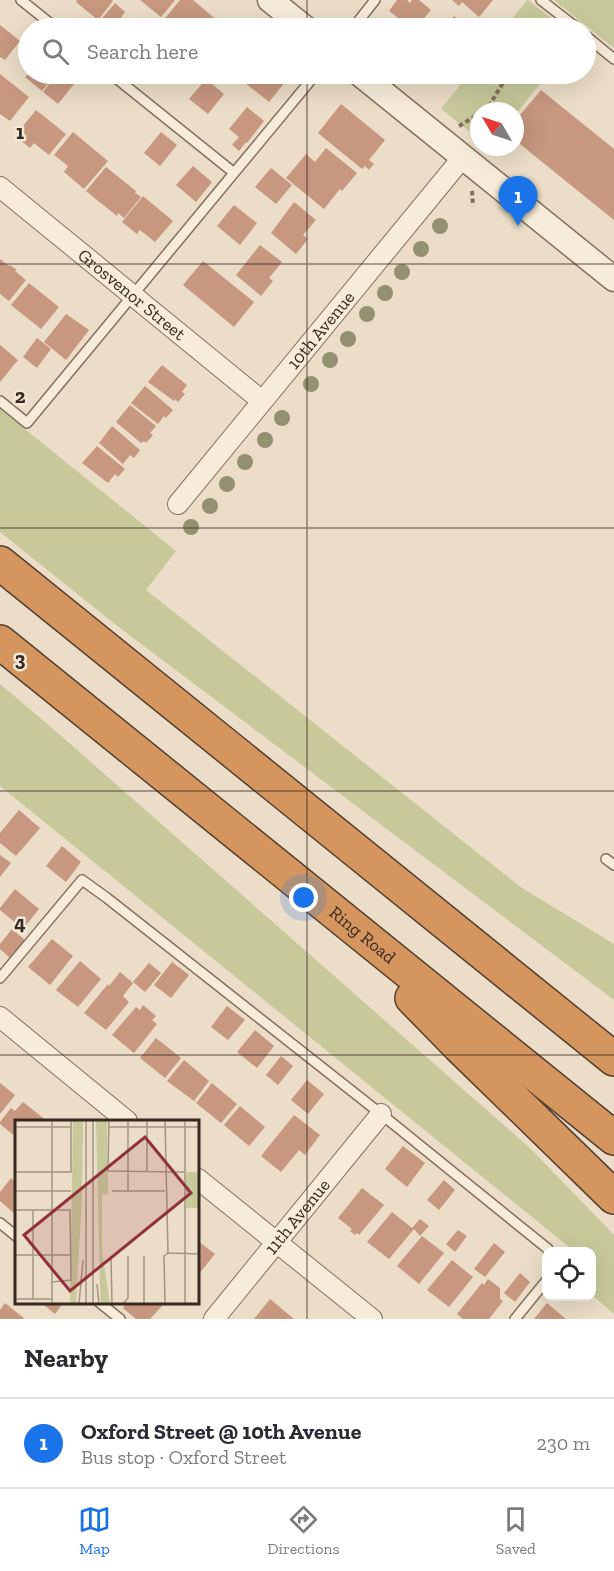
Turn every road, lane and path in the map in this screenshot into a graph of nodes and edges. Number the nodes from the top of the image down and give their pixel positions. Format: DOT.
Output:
graph roads {
  1 [pos="21,0"];
  2 [pos="270,0"];
  3 [pos="375,0"];
  4 [pos="541,0"];
  5 [pos="44,18"];
  6 [pos="292,18"];
  7 [pos="361,18"];
  8 [pos="564,18"];
  9 [pos="596,45"];
  10 [pos="614,59"];
  11 [pos="123,84"];
  12 [pos="308,84"];
  13 [pos="372,84"];
  14 [pos="502,84"];
  15 [pos="492,102"];
  16 [pos="463,157"];
  17 [pos="233,172"];
  18 [pos="0,187"];
  19 [pos="614,279"];
  20 [pos="133,295"];
  21 [pos="0,401"];
  22 [pos="262,401"];
  23 [pos="178,504"];
  24 [pos="0,563"];
  25 [pos="0,642"];
  26 [pos="317,900"];
  27 [pos="434,914"];
  28 [pos="0,978"];
  29 [pos="0,1017"];
  30 [pos="614,1034"];
  31 [pos="614,1059"];
  32 [pos="381,1114"];
  33 [pos="126,1120"];
  34 [pos="614,1138"];
  35 [pos="200,1181"];
  36 [pos="614,1197"];
  37 [pos="0,1222"];
  38 [pos="15,1235"];
  39 [pos="276,1243"];
  40 [pos="546,1247"];
  41 [pos="542,1286"];
  42 [pos="101,1304"];
  43 [pos="120,1319"];
  44 [pos="214,1319"];
  45 [pos="372,1319"];
  46 [pos="515,1319"];
  1 -- 5 [label="lane"];
  2 -- 6 [label="street"];
  3 -- 7 [label="lane"];
  4 -- 8 [label="lane"];
  9 -- 10 [label="lane"];
  11 -- 17 [label="lane"];
  12 -- 17 [label="lane"];
  13 -- 16 [label="street"];
  14 -- 15 [label="path"];
  16 -- 19 [label="street"];
  16 -- 22 [label="street, 10th Avenue"];
  17 -- 20 [label="lane"];
  18 -- 20 [label="street, Grosvenor Street"];
  20 -- 21 [label="lane"];
  20 -- 22 [label="street, Grosvenor Street"];
  22 -- 23 [label="street, 10th Avenue"];
  24 -- 27 [label="highway"];
  25 -- 26 [label="highway, Ring Road"];
  26 -- 34 [label="highway, Ring Road"];
  26 -- 36 [label="highway"];
  27 -- 30 [label="highway"];
  27 -- 31 [label="highway"];
  28 -- 32 [label="lane"];
  29 -- 33 [label="street"];
  32 -- 39 [label="street, 11th Avenue"];
  32 -- 40 [label="lane"];
  35 -- 39 [label="street"];
  37 -- 38 [label="lane"];
  39 -- 44 [label="street, 11th Avenue"];
  39 -- 45 [label="street"];
  41 -- 46 [label="lane"];
  42 -- 43 [label="lane"];
}
